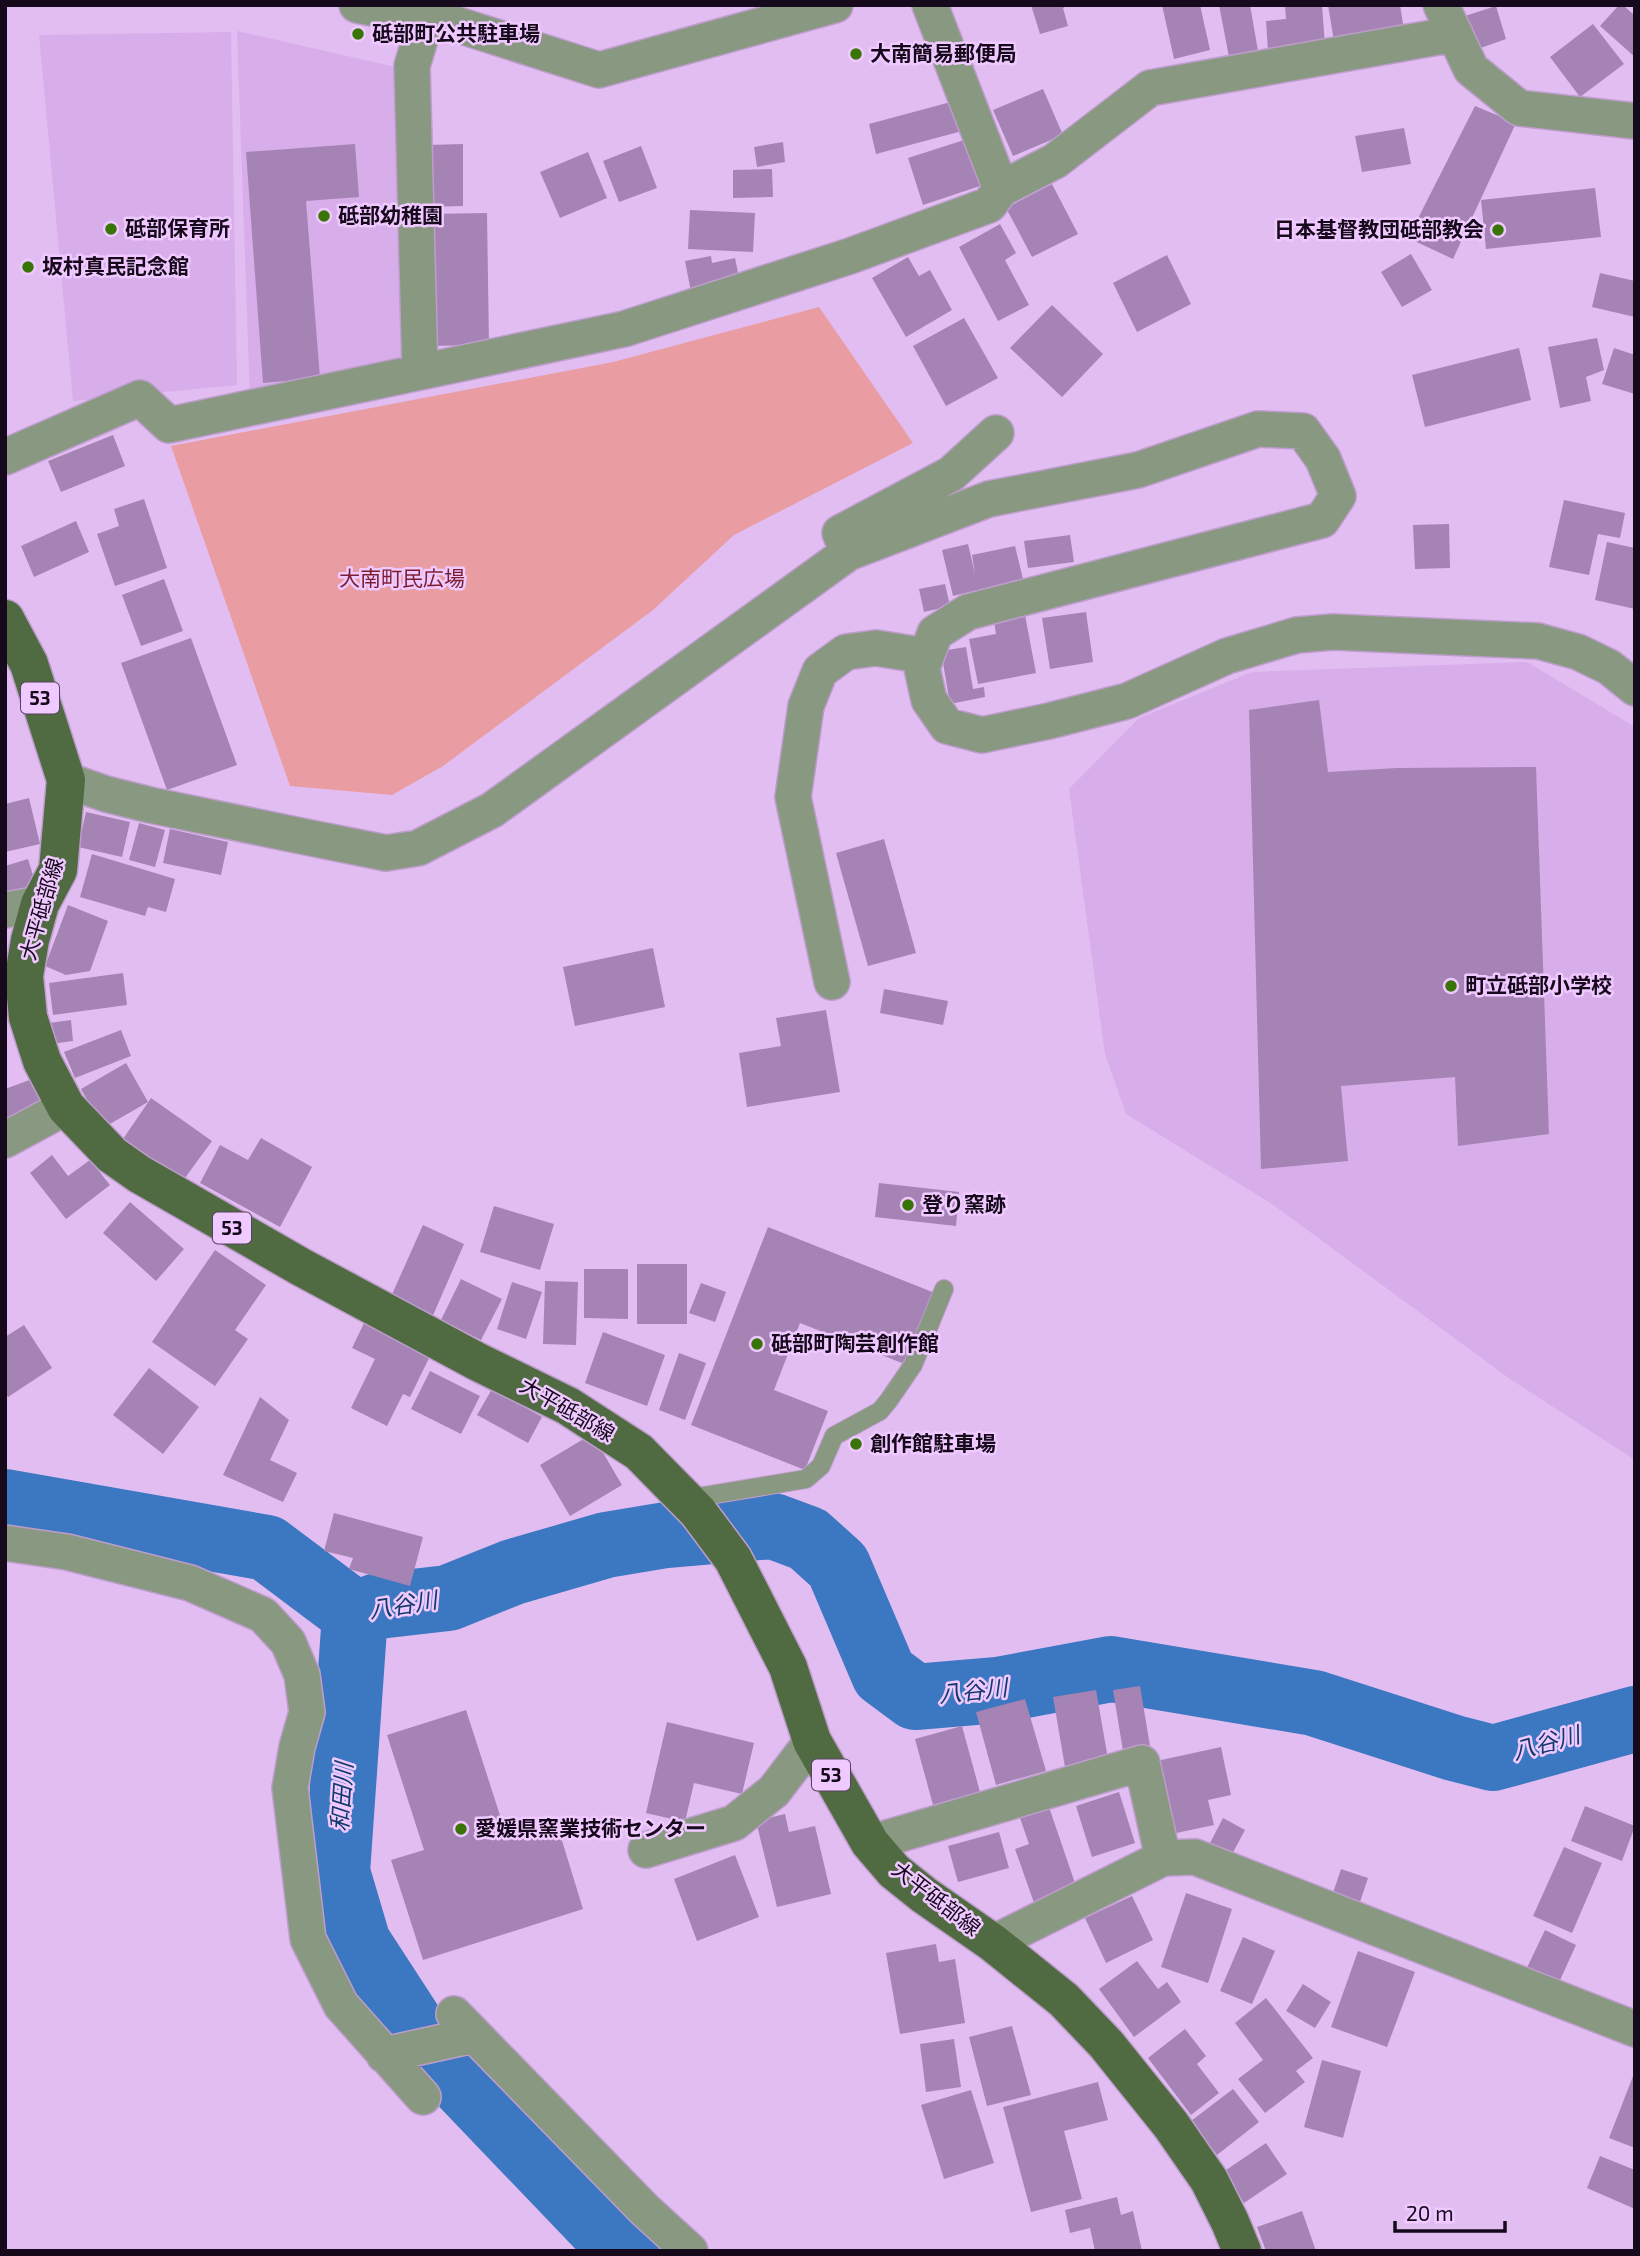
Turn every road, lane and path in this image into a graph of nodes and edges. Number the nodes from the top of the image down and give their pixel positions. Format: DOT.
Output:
graph roads {
  1 [pos="357,5"];
  2 [pos="835,5"];
  3 [pos="930,5"];
  4 [pos="446,16"];
  5 [pos="1448,19"];
  6 [pos="1635,121"];
  7 [pos="1001,189"];
  8 [pos="420,372"];
  9 [pos="996,433"];
  10 [pos="5,457"];
  11 [pos="848,553"];
  12 [pos="5,619"];
  13 [pos="926,656"];
  14 [pos="1635,688"];
  15 [pos="66,780"];
  16 [pos="22,907"];
  17 [pos="832,982"];
  18 [pos="66,1107"];
  19 [pos="5,1140"];
  20 [pos="944,1289"];
  21 [pos="692,1505"];
  22 [pos="5,1543"];
  23 [pos="812,1741"];
  24 [pos="870,1843"];
  25 [pos="646,1850"];
  26 [pos="1163,1858"];
  27 [pos="993,1943"];
  28 [pos="1635,2029"];
  29 [pos="391,2054"];
  30 [pos="423,2097"];
  31 [pos="690,2251"];
  32 [pos="1242,2251"];
  1 -- 4 [label="street"];
  2 -- 4 [label="street"];
  3 -- 7 [label="street"];
  4 -- 8 [label="street"];
  5 -- 6 [label="street"];
  5 -- 7 [label="street"];
  7 -- 8 [label="street"];
  8 -- 10 [label="street"];
  9 -- 11 [label="street"];
  11 -- 13 [label="street"];
  11 -- 15 [label="street"];
  12 -- 15 [label="main road, 大平砥部線 / 53"];
  13 -- 14 [label="street"];
  13 -- 17 [label="street"];
  15 -- 16 [label="main road, 大平砥部線 / 53"];
  16 -- 18 [label="main road, 大平砥部線 / 53"];
  18 -- 19 [label="street"];
  18 -- 21 [label="main road, 大平砥部線 / 53"];
  20 -- 21 [label="lane"];
  21 -- 23 [label="main road, 大平砥部線 / 53"];
  22 -- 29 [label="street"];
  23 -- 24 [label="main road, 大平砥部線 / 53"];
  23 -- 25 [label="street"];
  24 -- 26 [label="street"];
  24 -- 27 [label="main road, 大平砥部線 / 53"];
  26 -- 27 [label="street"];
  26 -- 28 [label="street"];
  27 -- 32 [label="main road, 大平砥部線 / 53"];
  29 -- 30 [label="street"];
  29 -- 31 [label="street"];
}
